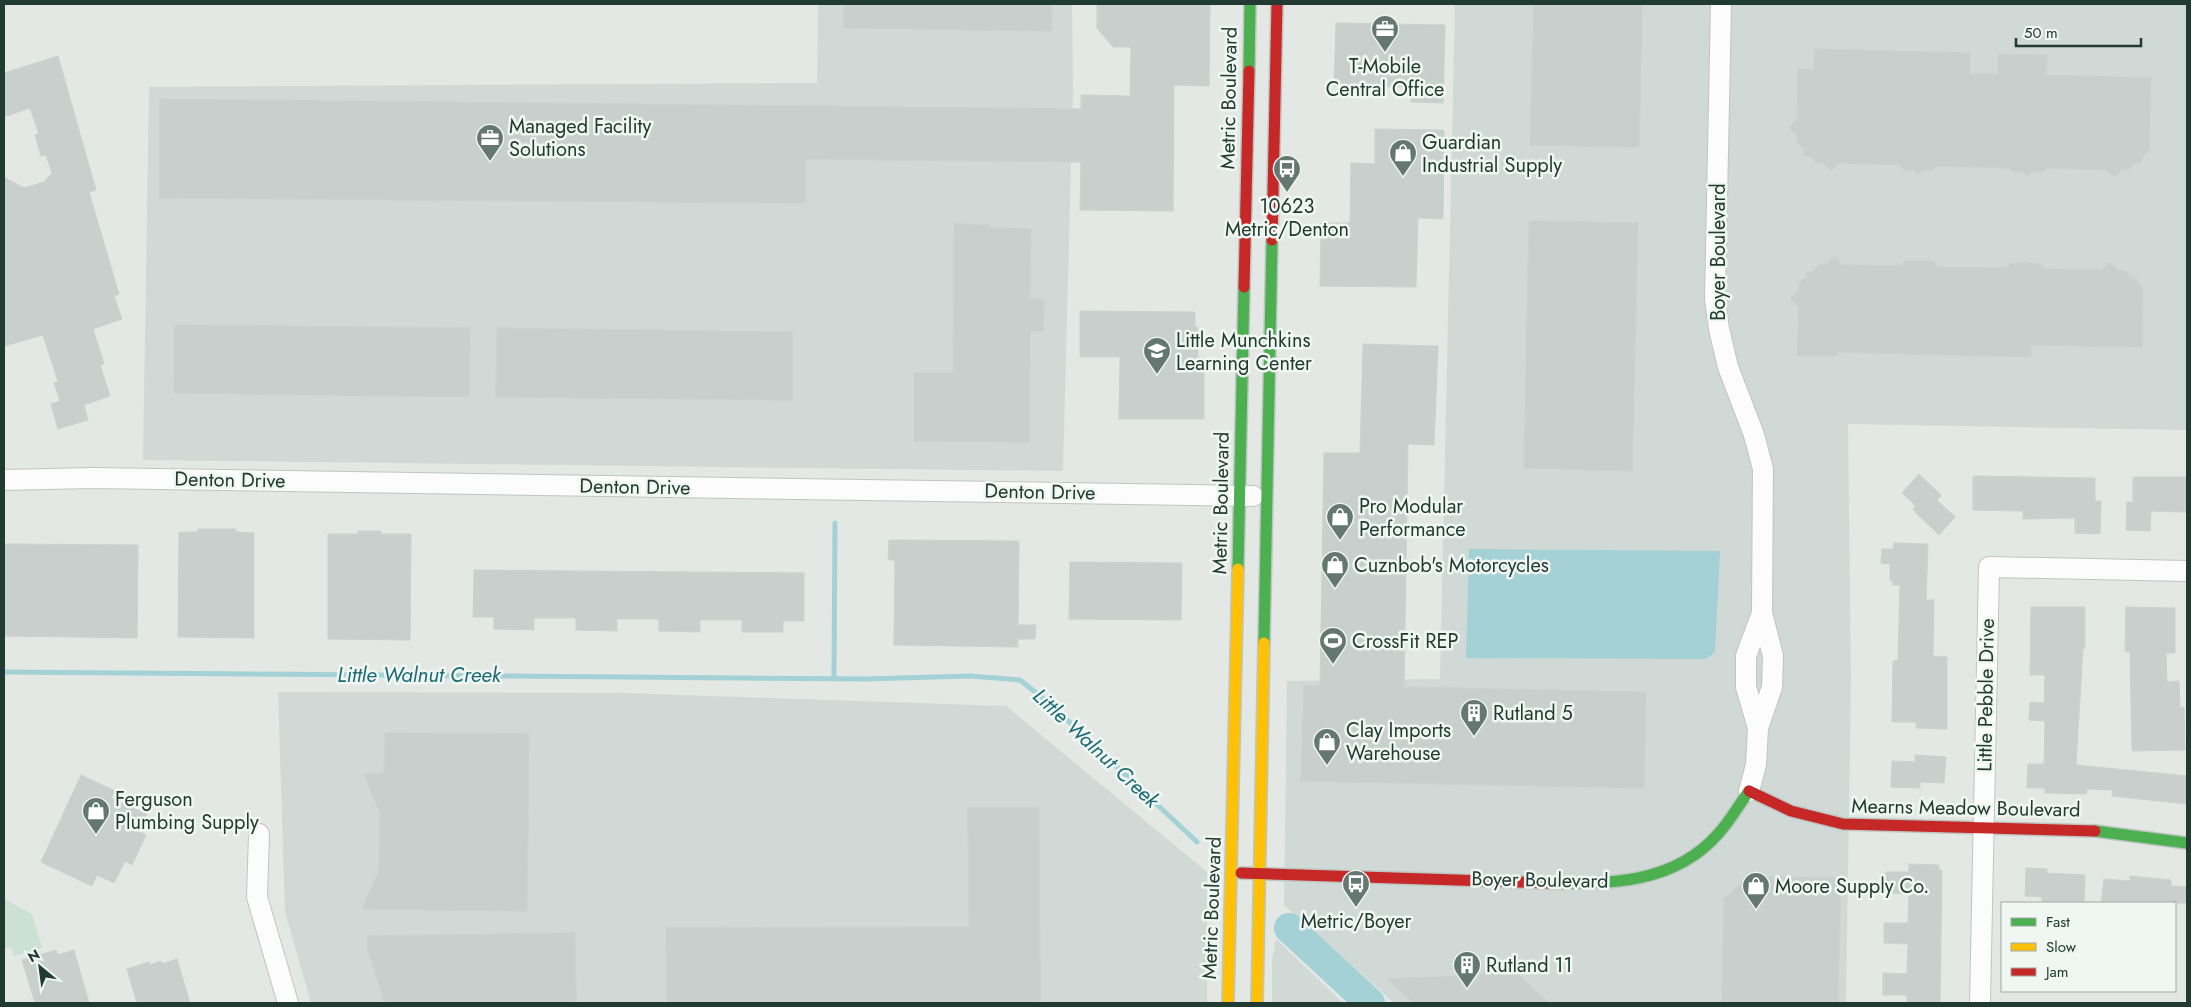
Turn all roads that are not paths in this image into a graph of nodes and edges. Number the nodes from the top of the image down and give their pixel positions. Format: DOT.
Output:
graph roads {
  1 [pos="1250,4"];
  2 [pos="1277,4"];
  3 [pos="1721,4"];
  4 [pos="4,480"];
  5 [pos="1240,495"];
  6 [pos="1267,496"];
  7 [pos="2187,571"];
  8 [pos="1762,613"];
  9 [pos="1758,728"];
  10 [pos="1749,792"];
  11 [pos="1982,827"];
  12 [pos="259,834"];
  13 [pos="2187,842"];
  14 [pos="1232,873"];
  15 [pos="1259,874"];
  16 [pos="288,1003"];
  17 [pos="1228,1003"];
  18 [pos="1257,1003"];
  19 [pos="1980,1003"];
  1 -- 5 [label="main road, Metric Boulevard"];
  2 -- 6 [label="main road"];
  3 -- 8 [label="street, Boyer Boulevard"];
  4 -- 5 [label="street, Denton Drive"];
  5 -- 6 [label="street, Denton Drive"];
  5 -- 14 [label="main road, Metric Boulevard"];
  6 -- 15 [label="main road"];
  7 -- 11 [label="street, Little Pebble Drive"];
  8 -- 9 [label="street, Boyer Boulevard"];
  8 -- 9 [label="street, Boyer Boulevard"];
  9 -- 10 [label="street, Boyer Boulevard"];
  10 -- 11 [label="main road, Mearns Meadow Boulevard"];
  10 -- 15 [label="main road, Boyer Boulevard"];
  11 -- 13 [label="main road, Mearns Meadow Boulevard"];
  11 -- 19 [label="street, Little Pebble Drive"];
  12 -- 16 [label="street"];
  14 -- 15 [label="main road, Boyer Boulevard"];
  14 -- 17 [label="main road, Metric Boulevard"];
  15 -- 18 [label="main road"];
}
